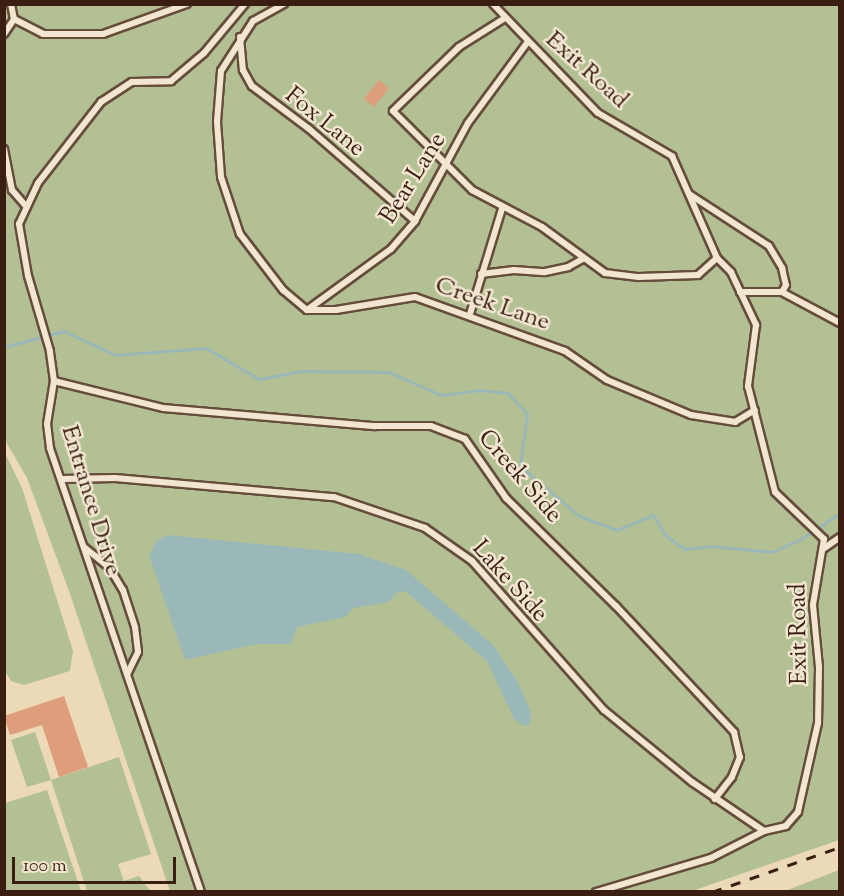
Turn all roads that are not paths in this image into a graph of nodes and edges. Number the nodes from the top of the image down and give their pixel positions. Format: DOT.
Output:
graph roads {
  1 [pos="11,4"];
  2 [pos="187,4"];
  3 [pos="245,4"];
  4 [pos="284,4"];
  5 [pos="493,4"];
  6 [pos="505,18"];
  7 [pos="14,19"];
  8 [pos="4,34"];
  9 [pos="240,36"];
  10 [pos="527,43"];
  11 [pos="4,150"];
  12 [pos="448,164"];
  13 [pos="688,194"];
  14 [pos="25,205"];
  15 [pos="502,209"];
  16 [pos="415,221"];
  17 [pos="584,258"];
  18 [pos="717,258"];
  19 [pos="481,274"];
  20 [pos="740,292"];
  21 [pos="782,292"];
  22 [pos="306,310"];
  23 [pos="470,314"];
  24 [pos="840,322"];
  25 [pos="54,381"];
  26 [pos="755,410"];
  27 [pos="62,479"];
  28 [pos="840,537"];
  29 [pos="84,547"];
  30 [pos="822,549"];
  31 [pos="127,675"];
  32 [pos="715,799"];
  33 [pos="764,831"];
  34 [pos="201,891"];
  35 [pos="596,891"];
  1 -- 7 [label="lane"];
  2 -- 7 [label="lane"];
  3 -- 14 [label="lane, Entrance Drive"];
  4 -- 9 [label="lane"];
  5 -- 6 [label="lane, Exit Road"];
  6 -- 10 [label="lane, Exit Road"];
  6 -- 12 [label="lane"];
  7 -- 8 [label="lane"];
  9 -- 16 [label="lane, Fox Lane"];
  9 -- 22 [label="lane"];
  10 -- 12 [label="lane, Bear Lane"];
  10 -- 13 [label="lane, Exit Road"];
  11 -- 14 [label="lane"];
  12 -- 15 [label="lane"];
  12 -- 16 [label="lane, Bear Lane"];
  13 -- 18 [label="lane, Exit Road"];
  13 -- 21 [label="lane"];
  14 -- 25 [label="lane, Entrance Drive"];
  15 -- 17 [label="lane"];
  15 -- 19 [label="lane"];
  16 -- 22 [label="lane, Bear Lane"];
  17 -- 18 [label="lane"];
  17 -- 19 [label="lane"];
  18 -- 20 [label="lane, Exit Road"];
  19 -- 23 [label="lane"];
  20 -- 21 [label="lane"];
  20 -- 26 [label="lane, Exit Road"];
  21 -- 24 [label="lane"];
  22 -- 23 [label="lane, Creek Lane"];
  23 -- 26 [label="lane, Creek Lane"];
  25 -- 27 [label="lane, Entrance Drive"];
  25 -- 32 [label="lane, Creek Side"];
  26 -- 30 [label="lane, Exit Road"];
  27 -- 29 [label="lane, Entrance Drive"];
  27 -- 32 [label="lane, Lake Side"];
  28 -- 30 [label="lane"];
  29 -- 31 [label="lane, Entrance Drive"];
  29 -- 31 [label="lane"];
  30 -- 33 [label="lane, Exit Road"];
  31 -- 34 [label="lane, Entrance Drive"];
  32 -- 33 [label="lane, Lake Side"];
  33 -- 35 [label="lane, Exit Road"];
}
